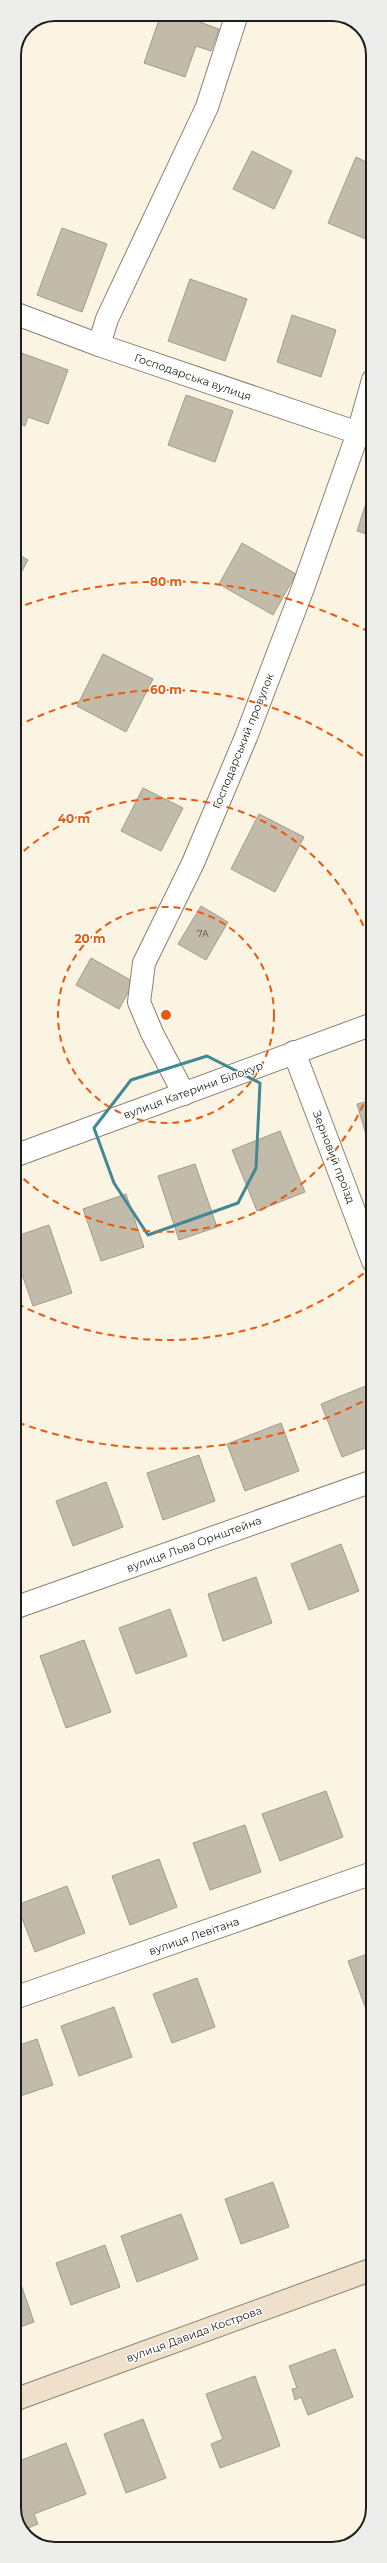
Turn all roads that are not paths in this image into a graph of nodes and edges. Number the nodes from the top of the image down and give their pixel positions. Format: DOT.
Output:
graph roads {
  1 [pos="236,21"];
  2 [pos="21,316"];
  3 [pos="99,345"];
  4 [pos="365,435"];
  5 [pos="366,1026"];
  6 [pos="294,1052"];
  7 [pos="184,1094"];
  8 [pos="21,1153"];
  9 [pos="366,1242"];
  10 [pos="366,1483"];
  11 [pos="21,1606"];
  12 [pos="366,1876"];
  13 [pos="21,1996"];
  14 [pos="366,2272"];
  15 [pos="21,2397"];
  1 -- 3 [label="street"];
  2 -- 3 [label="street, Господарська вулиця"];
  3 -- 4 [label="street, Господарська вулиця"];
  4 -- 7 [label="street, Господарський провулок"];
  5 -- 6 [label="street, вулиця Катерини Білокур"];
  6 -- 7 [label="street, вулиця Катерини Білокур"];
  6 -- 9 [label="street, Зерновий проїзд"];
  7 -- 8 [label="street, вулиця Катерини Білокур"];
  10 -- 11 [label="street, вулиця Льва Орнштейна"];
  12 -- 13 [label="street, вулиця Левітана"];
  14 -- 15 [label="street, вулиця Давида Кострова"];
}
